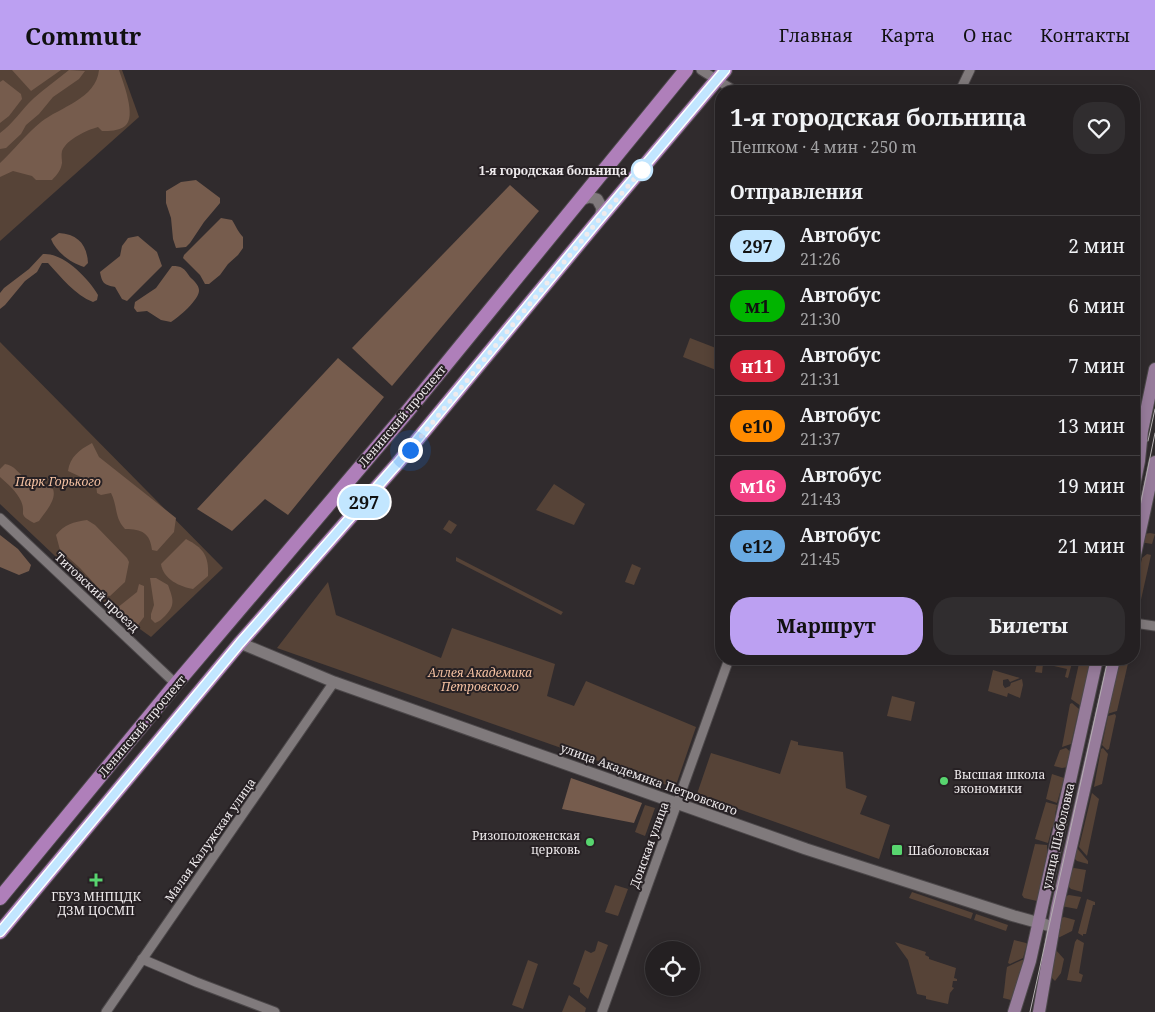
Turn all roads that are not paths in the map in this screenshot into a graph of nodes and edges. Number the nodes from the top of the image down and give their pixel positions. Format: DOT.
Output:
graph roads {
  1 [pos="686,70"];
  2 [pos="701,70"];
  3 [pos="970,70"];
  4 [pos="721,75"];
  5 [pos="730,85"];
  6 [pos="963,85"];
  7 [pos="578,201"];
  8 [pos="600,219"];
  9 [pos="1155,368"];
  10 [pos="1140,451"];
  11 [pos="1155,462"];
  12 [pos="0,518"];
  13 [pos="1140,531"];
  14 [pos="1140,624"];
  15 [pos="1155,626"];
  16 [pos="240,643"];
  17 [pos="727,665"];
  18 [pos="1097,665"];
  19 [pos="1113,665"];
  20 [pos="334,682"];
  21 [pos="176,684"];
  22 [pos="677,804"];
  23 [pos="0,898"];
  24 [pos="1039,923"];
  25 [pos="1054,927"];
  26 [pos="0,932"];
  27 [pos="142,959"];
  28 [pos="106,1012"];
  29 [pos="275,1012"];
  30 [pos="602,1012"];
  31 [pos="1014,1012"];
  32 [pos="1038,1012"];
  1 -- 7 [label="main road, Ленинский проспект"];
  2 -- 4 [label="street"];
  3 -- 6 [label="street"];
  4 -- 5 [label="street"];
  4 -- 8 [label="main road, Ленинский проспект"];
  7 -- 8 [label="street"];
  7 -- 21 [label="main road, Ленинский проспект"];
  8 -- 16 [label="main road, Ленинский проспект"];
  9 -- 10 [label="main road"];
  11 -- 13 [label="main road"];
  12 -- 21 [label="street, Титовский проезд"];
  14 -- 15 [label="street"];
  16 -- 20 [label="street, улица Академика Петровского"];
  16 -- 26 [label="main road, Ленинский проспект"];
  17 -- 22 [label="street, Донская улица"];
  18 -- 24 [label="main road, улица Шаболовка"];
  19 -- 25 [label="main road, улица Шаболовка"];
  20 -- 22 [label="street, улица Академика Петровского"];
  20 -- 27 [label="street, Малая Калужская улица"];
  21 -- 23 [label="main road, Ленинский проспект"];
  22 -- 24 [label="street, улица Академика Петровского"];
  22 -- 30 [label="street, Донская улица"];
  24 -- 25 [label="street, улица Академика Петровского"];
  24 -- 31 [label="main road, улица Шаболовка"];
  25 -- 32 [label="main road, улица Шаболовка"];
  27 -- 28 [label="street, Малая Калужская улица"];
  27 -- 29 [label="street"];
}
